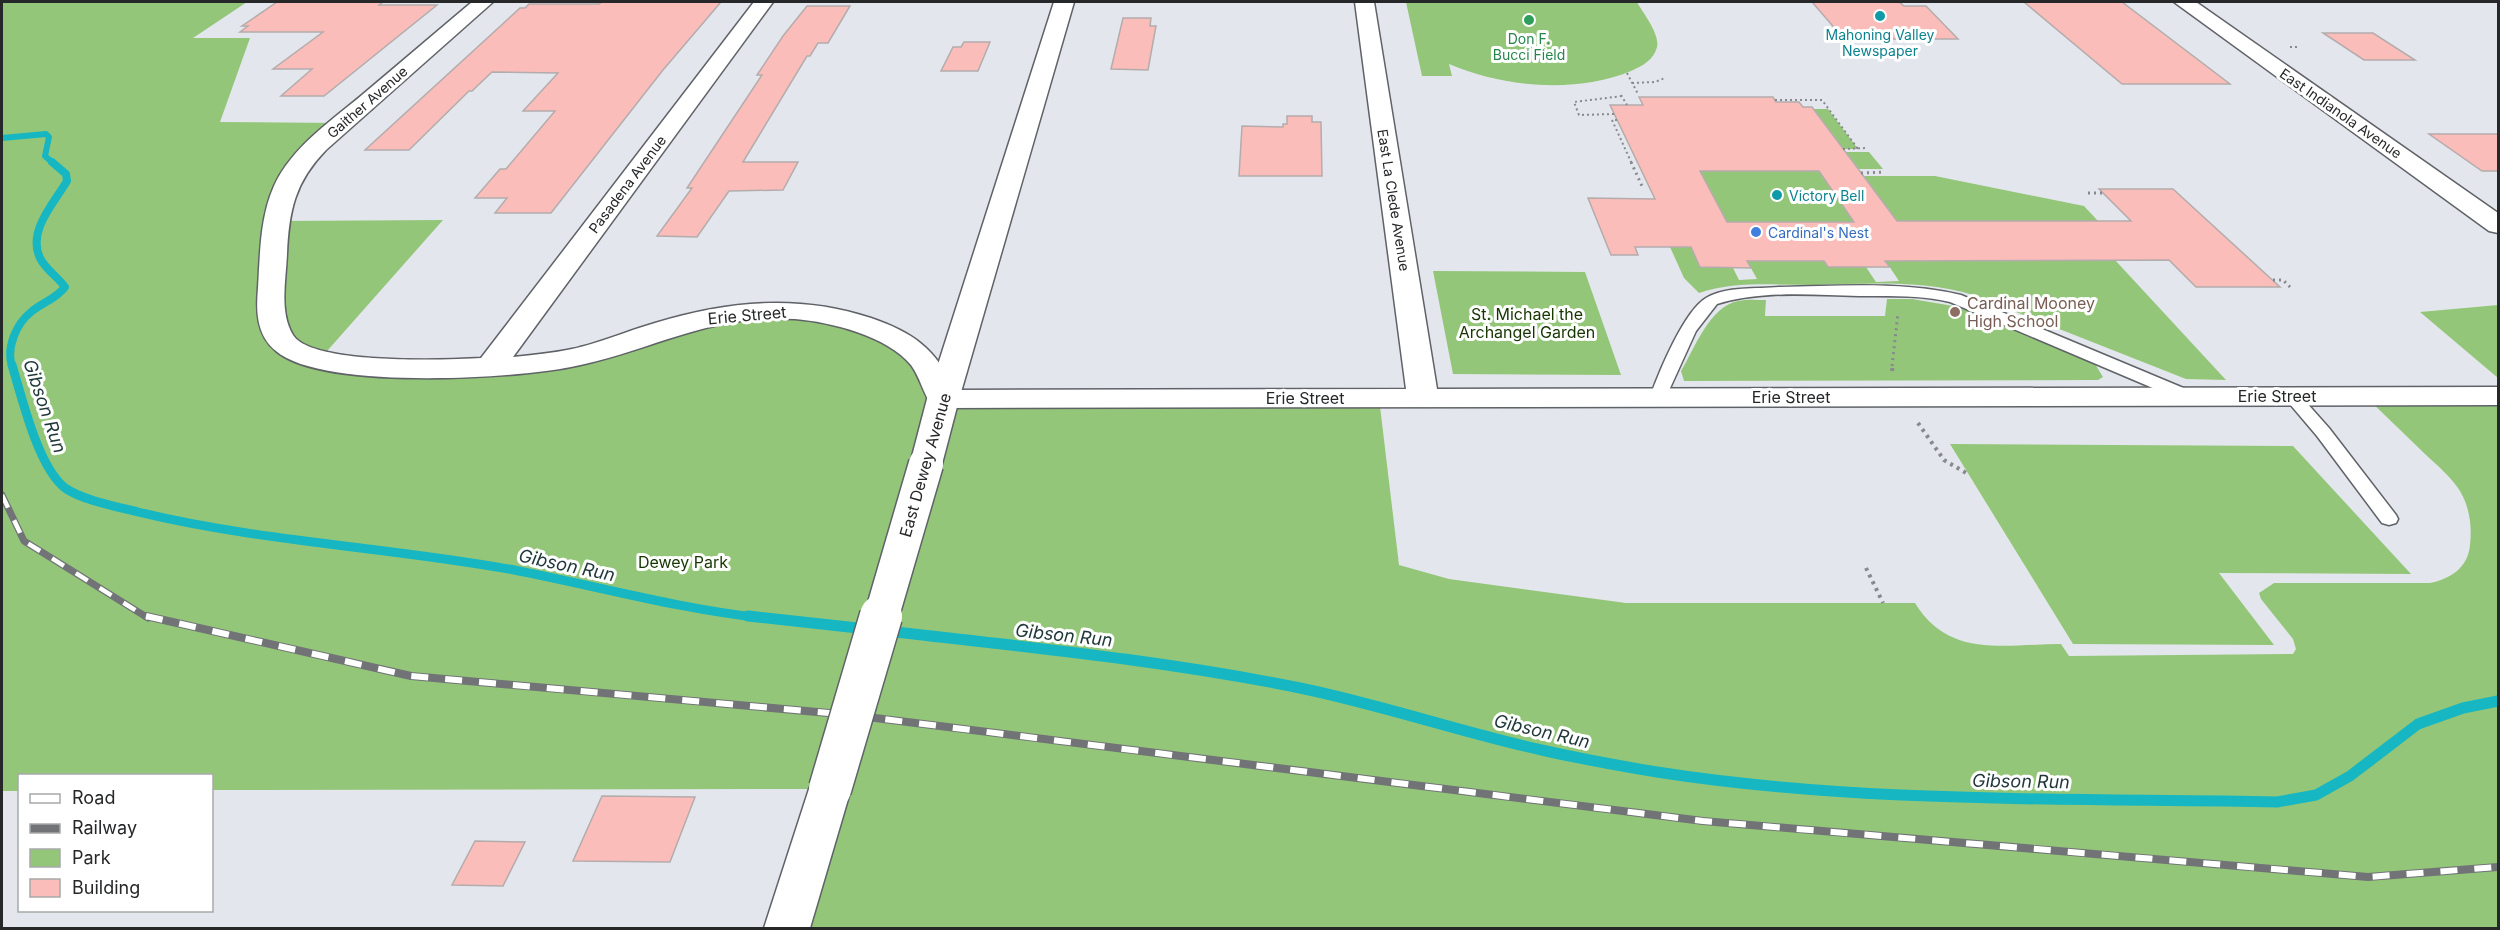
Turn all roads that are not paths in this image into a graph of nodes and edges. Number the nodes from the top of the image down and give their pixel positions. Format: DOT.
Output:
graph roads {
  1 [pos="483,2"];
  2 [pos="764,2"];
  3 [pos="1064,2"];
  4 [pos="1365,2"];
  5 [pos="2184,2"];
  6 [pos="278,222"];
  7 [pos="2499,225"];
  8 [pos="490,367"];
  9 [pos="2187,396"];
  10 [pos="2291,396"];
  11 [pos="2499,396"];
  12 [pos="1658,397"];
  13 [pos="1423,398"];
  14 [pos="943,399"];
  15 [pos="2389,519"];
  16 [pos="787,928"];
  1 -- 6 [label="street, Gaither Avenue"];
  2 -- 8 [label="street, Pasadena Avenue"];
  3 -- 14 [label="street, East Dewey Avenue"];
  4 -- 13 [label="street, East La Clede Avenue"];
  5 -- 7 [label="street, East Indianola Avenue"];
  6 -- 8 [label="street, Erie Street"];
  8 -- 14 [label="street, Erie Street"];
  9 -- 10 [label="street, Erie Street"];
  9 -- 12 [label="street, Erie Street"];
  9 -- 12 [label="lane"];
  10 -- 11 [label="street, Erie Street"];
  10 -- 15 [label="lane"];
  12 -- 13 [label="street, Erie Street"];
  13 -- 14 [label="street, Erie Street"];
  14 -- 16 [label="street, East Dewey Avenue, bridge"];
}
